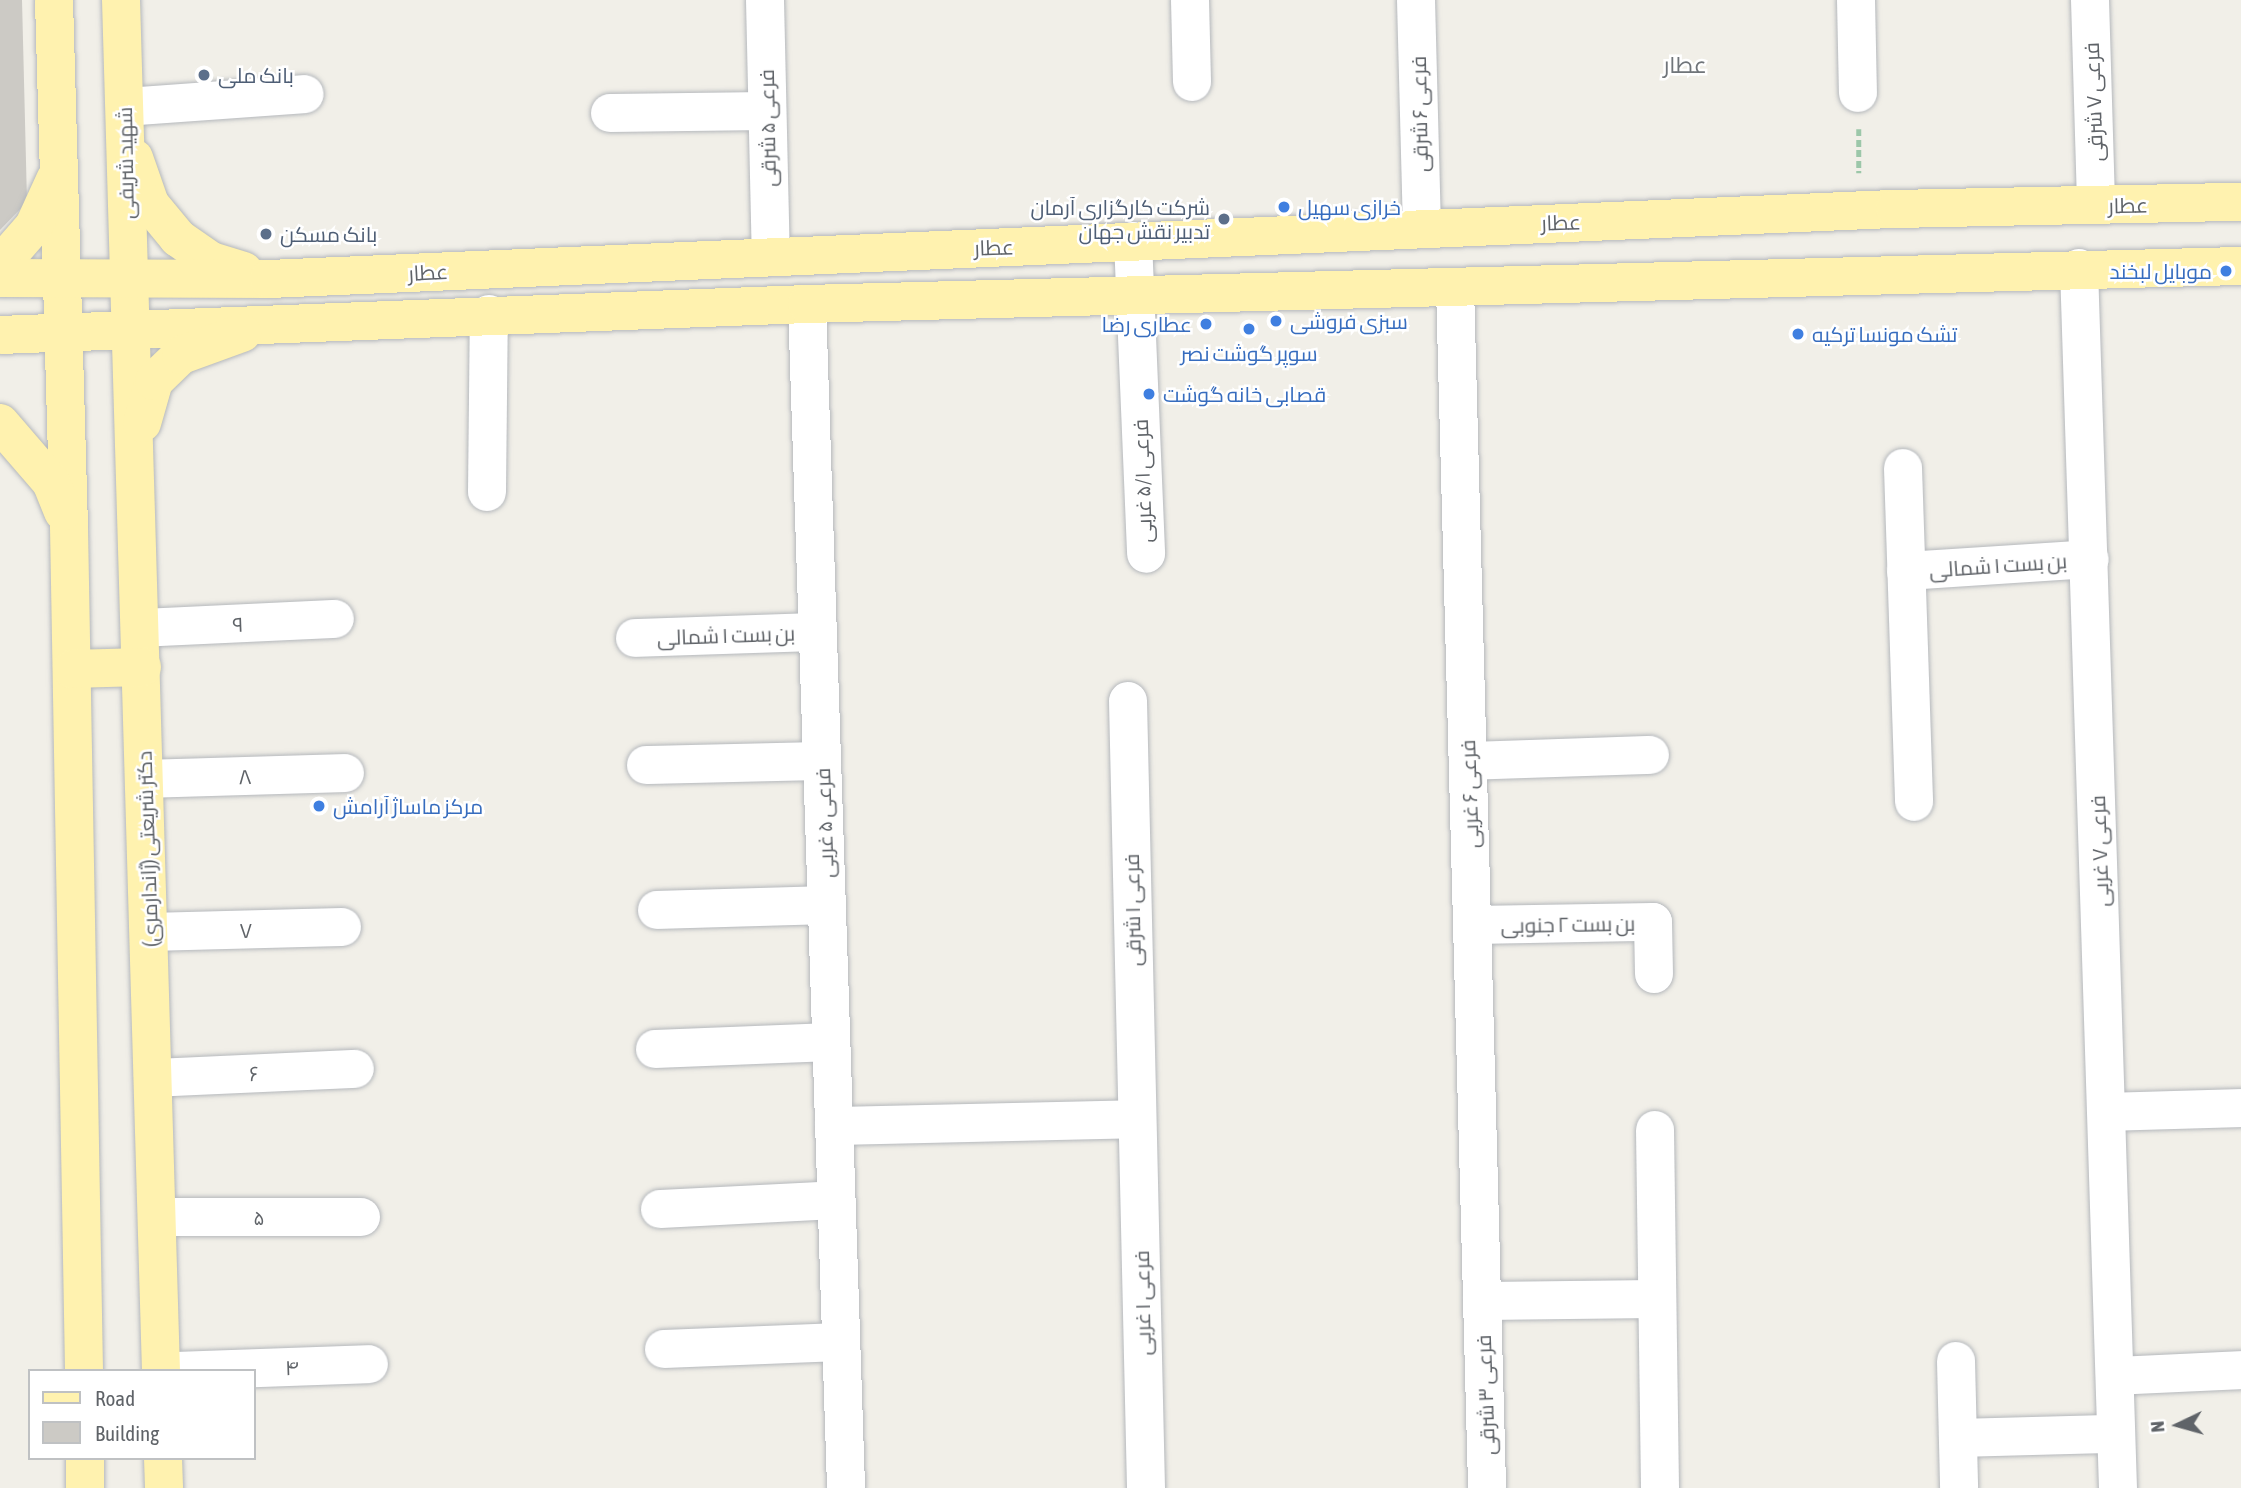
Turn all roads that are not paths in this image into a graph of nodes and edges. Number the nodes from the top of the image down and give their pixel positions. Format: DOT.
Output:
graph roads {
  1 [pos="54,0"];
  2 [pos="121,0"];
  3 [pos="765,0"];
  4 [pos="1190,0"];
  5 [pos="1416,0"];
  6 [pos="1856,0"];
  7 [pos="2090,0"];
  8 [pos="1192,82"];
  9 [pos="1858,93"];
  10 [pos="305,94"];
  11 [pos="767,111"];
  12 [pos="610,113"];
  13 [pos="126,122"];
  14 [pos="61,168"];
  15 [pos="2241,202"];
  16 [pos="2096,205"];
  17 [pos="1422,228"];
  18 [pos="1133,241"];
  19 [pos="771,256"];
  20 [pos="0,265"];
  21 [pos="2241,266"];
  22 [pos="2079,268"];
  23 [pos="126,275"];
  24 [pos="0,278"];
  25 [pos="61,279"];
  26 [pos="269,279"];
  27 [pos="1455,287"];
  28 [pos="1134,295"];
  29 [pos="807,304"];
  30 [pos="489,314"];
  31 [pos="278,321"];
  32 [pos="133,326"];
  33 [pos="61,332"];
  34 [pos="0,335"];
  35 [pos="0,424"];
  36 [pos="136,442"];
  37 [pos="1903,468"];
  38 [pos="486,492"];
  39 [pos="69,527"];
  40 [pos="1146,554"];
  41 [pos="2090,559"];
  42 [pos="1906,571"];
  43 [pos="335,620"];
  44 [pos="141,628"];
  45 [pos="818,632"];
  46 [pos="635,638"];
  47 [pos="142,667"];
  48 [pos="72,670"];
  49 [pos="1128,701"];
  50 [pos="1650,755"];
  51 [pos="822,761"];
  52 [pos="1468,761"];
  53 [pos="646,765"];
  54 [pos="345,773"];
  55 [pos="145,779"];
  56 [pos="1914,802"];
  57 [pos="827,905"];
  58 [pos="657,910"];
  59 [pos="1474,925"];
  60 [pos="342,927"];
  61 [pos="149,932"];
  62 [pos="1654,974"];
  63 [pos="831,1042"];
  64 [pos="655,1049"];
  65 [pos="355,1069"];
  66 [pos="153,1078"];
  67 [pos="2241,1108"];
  68 [pos="2107,1112"];
  69 [pos="1137,1119"];
  70 [pos="834,1126"];
  71 [pos="1655,1130"];
  72 [pos="836,1200"];
  73 [pos="660,1209"];
  74 [pos="157,1217"];
  75 [pos="361,1217"];
  76 [pos="1657,1299"];
  77 [pos="1482,1301"];
  78 [pos="841,1342"];
  79 [pos="664,1349"];
  80 [pos="1956,1361"];
  81 [pos="369,1364"];
  82 [pos="84,1369"];
  83 [pos="161,1369"];
  84 [pos="229,1369"];
  85 [pos="2241,1370"];
  86 [pos="2115,1376"];
  87 [pos="2116,1434"];
  88 [pos="1958,1438"];
  89 [pos="85,1460"];
  90 [pos="163,1460"];
  91 [pos="85,1488"];
  92 [pos="164,1488"];
  93 [pos="846,1488"];
  94 [pos="1146,1488"];
  95 [pos="1487,1488"];
  96 [pos="1660,1488"];
  97 [pos="1959,1488"];
  98 [pos="2118,1488"];
  1 -- 14 [label="main road"];
  2 -- 13 [label="main road, شهید شریفی"];
  3 -- 11 [label="street, فرعی ۵ شرقی"];
  4 -- 8 [label="street"];
  5 -- 17 [label="street, فرعی ۶ شرقی"];
  6 -- 9 [label="street"];
  7 -- 16 [label="street, فرعی ۷ شرقی"];
  10 -- 13 [label="street"];
  11 -- 12 [label="street"];
  11 -- 19 [label="street, فرعی ۵ شرقی"];
  13 -- 23 [label="main road, شهید شریفی"];
  13 -- 26 [label="main road"];
  14 -- 20 [label="main road"];
  14 -- 25 [label="main road"];
  15 -- 16 [label="main road, عطار"];
  16 -- 17 [label="main road, عطار"];
  17 -- 18 [label="main road, عطار"];
  18 -- 19 [label="main road, عطار"];
  18 -- 28 [label="street, فرعی ۵/۱ غربی"];
  19 -- 26 [label="main road, عطار"];
  21 -- 22 [label="main road, عطار"];
  22 -- 27 [label="main road, عطار"];
  22 -- 41 [label="street, فرعی ۷ غربی"];
  23 -- 25 [label="main road, عطار"];
  23 -- 26 [label="main road, عطار"];
  23 -- 32 [label="main road, شهید شریفی"];
  24 -- 25 [label="main road, عطار"];
  25 -- 33 [label="main road"];
  27 -- 28 [label="main road, عطار"];
  27 -- 52 [label="street, فرعی ۶ غربی"];
  28 -- 29 [label="main road, عطار"];
  28 -- 40 [label="street, فرعی ۵/۱ غربی"];
  29 -- 30 [label="main road, عطار"];
  29 -- 45 [label="street, فرعی ۵ غربی"];
  30 -- 31 [label="main road, عطار"];
  30 -- 38 [label="street"];
  31 -- 32 [label="main road, عطار"];
  31 -- 36 [label="main road"];
  32 -- 33 [label="main road, عطار"];
  32 -- 36 [label="main road, دکتر شریعتی (ژاندارمری)"];
  33 -- 34 [label="main road, عطار"];
  33 -- 39 [label="main road"];
  35 -- 39 [label="main road"];
  36 -- 44 [label="main road, دکتر شریعتی (ژاندارمری)"];
  37 -- 42 [label="street"];
  39 -- 48 [label="main road"];
  41 -- 42 [label="street, بن بست ۱ شمالی"];
  41 -- 68 [label="street, فرعی ۷ غربی"];
  42 -- 56 [label="street"];
  43 -- 44 [label="street, ۹"];
  44 -- 47 [label="main road, دکتر شریعتی (ژاندارمری)"];
  45 -- 46 [label="street, بن بست ۱ شمالی"];
  45 -- 51 [label="street, فرعی ۵ غربی"];
  47 -- 48 [label="main road"];
  47 -- 55 [label="main road, دکتر شریعتی (ژاندارمری)"];
  48 -- 82 [label="main road"];
  49 -- 69 [label="street, فرعی ۱ شرقی"];
  50 -- 52 [label="street"];
  51 -- 53 [label="street"];
  51 -- 57 [label="street, فرعی ۵ غربی"];
  52 -- 59 [label="street, فرعی ۶ غربی"];
  54 -- 55 [label="street, ۸"];
  55 -- 61 [label="main road, دکتر شریعتی (ژاندارمری)"];
  57 -- 58 [label="street"];
  57 -- 63 [label="street, فرعی ۵ غربی"];
  59 -- 62 [label="street, بن بست ۲ جنوبی"];
  59 -- 77 [label="street, فرعی ۶ غربی"];
  60 -- 61 [label="street, ۷"];
  61 -- 66 [label="main road, دکتر شریعتی (ژاندارمری)"];
  63 -- 64 [label="street"];
  63 -- 70 [label="street, فرعی ۵ غربی"];
  65 -- 66 [label="street, ۶"];
  66 -- 74 [label="main road, دکتر شریعتی (ژاندارمری)"];
  67 -- 68 [label="street"];
  68 -- 86 [label="street, فرعی ۷ غربی"];
  69 -- 70 [label="street"];
  69 -- 94 [label="street, فرعی ۱ غربی"];
  70 -- 72 [label="street, فرعی ۵ غربی"];
  71 -- 76 [label="street"];
  72 -- 73 [label="street"];
  72 -- 78 [label="street, فرعی ۵ غربی"];
  74 -- 75 [label="street, ۵"];
  74 -- 83 [label="main road, دکتر شریعتی (ژاندارمری)"];
  76 -- 77 [label="street"];
  76 -- 96 [label="street"];
  77 -- 95 [label="street, فرعی ۳ شرقی"];
  78 -- 79 [label="street"];
  78 -- 93 [label="street"];
  80 -- 88 [label="street"];
  81 -- 84 [label="street, ۴"];
  85 -- 86 [label="street"];
  86 -- 87 [label="street, فرعی ۷ غربی"];
  87 -- 88 [label="street"];
  87 -- 98 [label="street, فرعی ۷ غربی"];
  88 -- 97 [label="street"];
  89 -- 91 [label="main road"];
  90 -- 92 [label="main road"];
}
